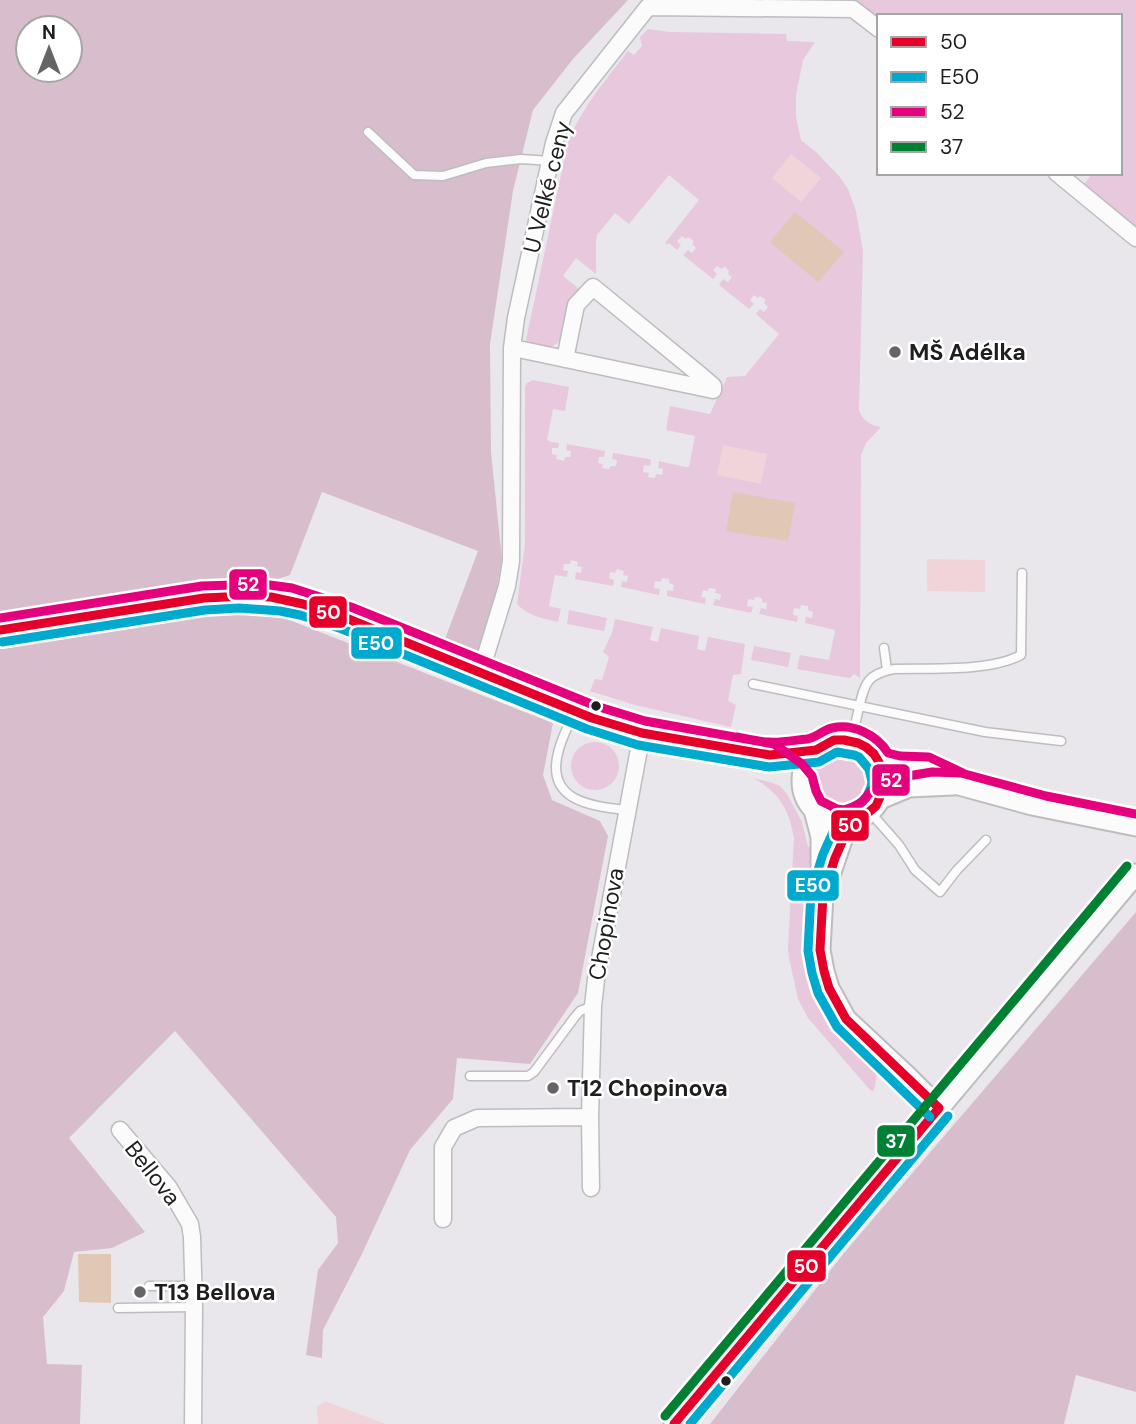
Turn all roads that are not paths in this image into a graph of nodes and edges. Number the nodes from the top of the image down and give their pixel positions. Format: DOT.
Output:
graph roads {
  1 [pos="855,5"];
  2 [pos="877,27"];
  3 [pos="368,132"];
  4 [pos="550,161"];
  5 [pos="1059,175"];
  6 [pos="1136,238"];
  7 [pos="512,348"];
  8 [pos="565,359"];
  9 [pos="1022,573"];
  10 [pos="0,630"];
  11 [pos="884,648"];
  12 [pos="887,670"];
  13 [pos="480,674"];
  14 [pos="753,684"];
  15 [pos="859,706"];
  16 [pos="575,711"];
  17 [pos="642,733"];
  18 [pos="851,740"];
  19 [pos="1061,741"];
  20 [pos="816,750"];
  21 [pos="770,755"];
  22 [pos="880,764"];
  23 [pos="801,782"];
  24 [pos="959,785"];
  25 [pos="626,810"];
  26 [pos="814,810"];
  27 [pos="868,810"];
  28 [pos="1136,826"];
  29 [pos="986,840"];
  30 [pos="1135,875"];
  31 [pos="824,895"];
  32 [pos="593,1006"];
  33 [pos="470,1076"];
  34 [pos="939,1108"];
  35 [pos="590,1116"];
  36 [pos="120,1130"];
  37 [pos="591,1188"];
  38 [pos="443,1219"];
  39 [pos="149,1286"];
  40 [pos="194,1286"];
  41 [pos="194,1307"];
  42 [pos="118,1308"];
  43 [pos="193,1424"];
  44 [pos="674,1424"];
  1 -- 2 [label="street"];
  1 -- 4 [label="street, U Velké ceny"];
  3 -- 4 [label="lane"];
  4 -- 7 [label="street, U Velké ceny"];
  5 -- 6 [label="street"];
  7 -- 8 [label="street"];
  7 -- 13 [label="street, U Velké ceny"];
  8 -- 8 [label="street"];
  9 -- 12 [label="lane"];
  10 -- 13 [label="street"];
  11 -- 12 [label="lane"];
  12 -- 15 [label="lane"];
  13 -- 16 [label="street"];
  14 -- 15 [label="lane"];
  15 -- 18 [label="lane"];
  15 -- 19 [label="lane"];
  16 -- 17 [label="street"];
  16 -- 25 [label="lane"];
  17 -- 21 [label="street"];
  17 -- 25 [label="street, Chopinova"];
  18 -- 20 [label="street"];
  18 -- 22 [label="street"];
  20 -- 21 [label="street"];
  20 -- 23 [label="street"];
  21 -- 23 [label="street"];
  22 -- 24 [label="street"];
  22 -- 27 [label="street"];
  23 -- 26 [label="street"];
  24 -- 27 [label="street"];
  24 -- 28 [label="street"];
  25 -- 32 [label="street, Chopinova"];
  26 -- 27 [label="street"];
  26 -- 31 [label="street"];
  27 -- 29 [label="lane"];
  27 -- 31 [label="street"];
  30 -- 34 [label="street"];
  31 -- 34 [label="street"];
  32 -- 33 [label="lane"];
  32 -- 35 [label="street, Chopinova"];
  34 -- 44 [label="street"];
  35 -- 37 [label="street, Chopinova"];
  35 -- 38 [label="street"];
  36 -- 40 [label="street, Bellova"];
  39 -- 40 [label="lane"];
  40 -- 41 [label="street, Bellova"];
  41 -- 42 [label="lane"];
  41 -- 43 [label="street, Bellova"];
}
